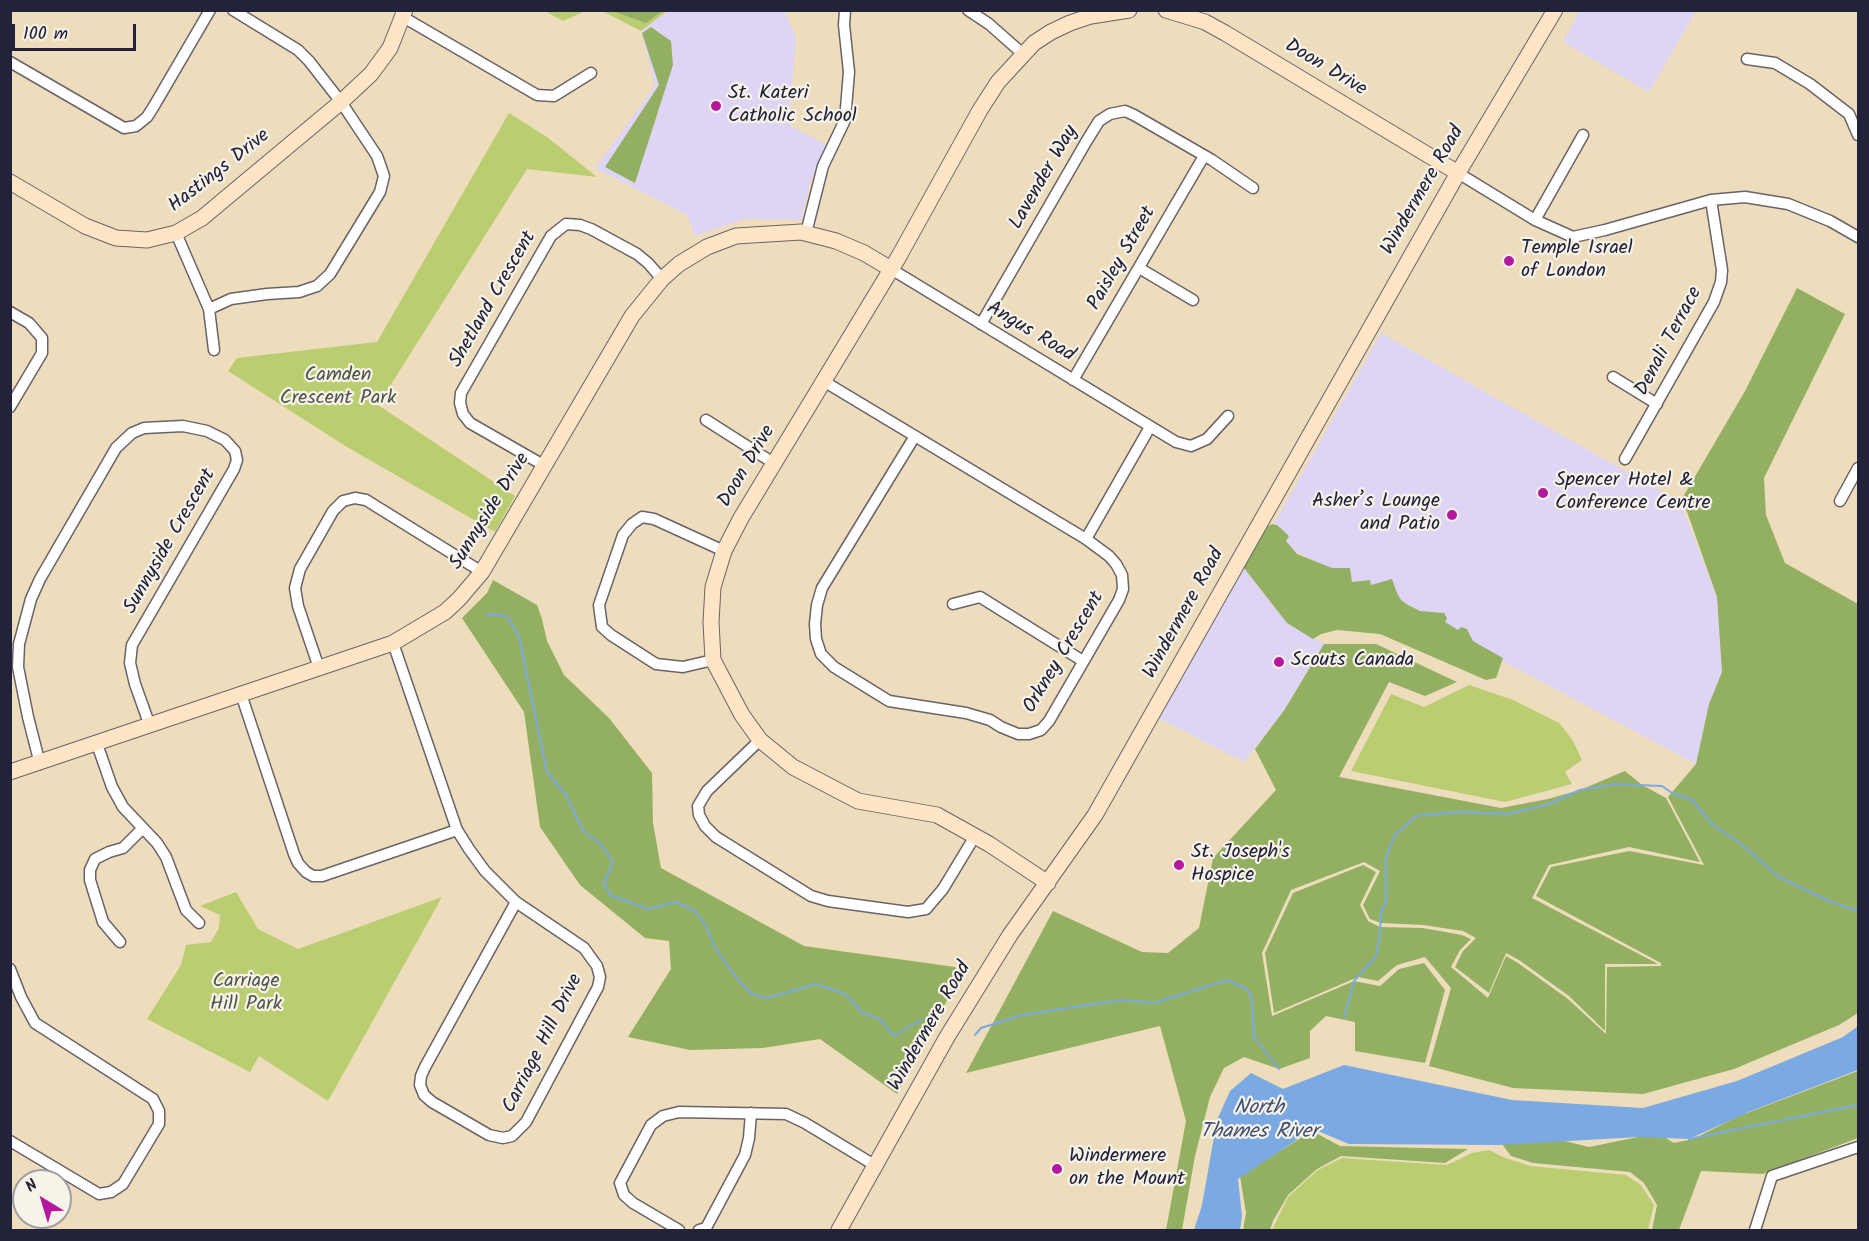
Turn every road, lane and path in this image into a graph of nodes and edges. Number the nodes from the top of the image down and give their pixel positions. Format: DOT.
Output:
graph roads {
  1 [pos="210,10"];
  2 [pos="233,10"];
  3 [pos="845,10"];
  4 [pos="968,10"];
  5 [pos="1166,10"];
  6 [pos="1554,10"];
  7 [pos="1119,11"];
  8 [pos="404,14"];
  9 [pos="1023,54"];
  10 [pos="1747,59"];
  11 [pos="10,62"];
  12 [pos="591,73"];
  13 [pos="341,102"];
  14 [pos="1583,135"];
  15 [pos="1858,135"];
  16 [pos="1204,156"];
  17 [pos="1458,173"];
  18 [pos="10,182"];
  19 [pos="1253,188"];
  20 [pos="1711,200"];
  21 [pos="1535,220"];
  22 [pos="176,232"];
  23 [pos="806,233"];
  24 [pos="1858,236"];
  25 [pos="1139,268"];
  26 [pos="891,269"];
  27 [pos="662,279"];
  28 [pos="1193,300"];
  29 [pos="209,309"];
  30 [pos="10,312"];
  31 [pos="981,324"];
  32 [pos="214,350"];
  33 [pos="1613,377"];
  34 [pos="1073,380"];
  35 [pos="825,382"];
  36 [pos="1657,404"];
  37 [pos="10,407"];
  38 [pos="1228,416"];
  39 [pos="706,420"];
  40 [pos="1150,427"];
  41 [pos="915,436"];
  42 [pos="1625,459"];
  43 [pos="775,464"];
  44 [pos="545,466"];
  45 [pos="1858,468"];
  46 [pos="1840,501"];
  47 [pos="1086,539"];
  48 [pos="724,551"];
  49 [pos="482,572"];
  50 [pos="952,604"];
  51 [pos="393,643"];
  52 [pos="713,660"];
  53 [pos="1083,661"];
  54 [pos="14,667"];
  55 [pos="319,668"];
  56 [pos="241,694"];
  57 [pos="150,726"];
  58 [pos="760,740"];
  59 [pos="97,744"];
  60 [pos="40,764"];
  61 [pos="10,772"];
  62 [pos="143,828"];
  63 [pos="457,830"];
  64 [pos="975,836"];
  65 [pos="1048,883"];
  66 [pos="516,902"];
  67 [pos="199,923"];
  68 [pos="120,942"];
  69 [pos="10,969"];
  70 [pos="751,1113"];
  71 [pos="10,1141"];
  72 [pos="1858,1147"];
  73 [pos="876,1166"];
  74 [pos="679,1230"];
  75 [pos="699,1230"];
  76 [pos="839,1230"];
  77 [pos="1755,1230"];
  1 -- 11 [label="street"];
  2 -- 13 [label="street"];
  3 -- 23 [label="street"];
  4 -- 9 [label="street"];
  5 -- 17 [label="street, Doon Drive"];
  6 -- 17 [label="street, Windermere Road"];
  7 -- 9 [label="street, Doon Drive"];
  8 -- 12 [label="street"];
  8 -- 13 [label="street, Hastings Drive"];
  9 -- 26 [label="street, Doon Drive"];
  10 -- 15 [label="street"];
  13 -- 22 [label="street, Hastings Drive"];
  13 -- 29 [label="street"];
  14 -- 21 [label="street"];
  16 -- 19 [label="street"];
  16 -- 25 [label="street, Paisley Street"];
  16 -- 31 [label="street, Lavender Way"];
  17 -- 21 [label="street"];
  17 -- 65 [label="street, Windermere Road"];
  18 -- 22 [label="street, Hastings Drive"];
  20 -- 21 [label="street"];
  20 -- 24 [label="street"];
  20 -- 36 [label="street, Denali Terrace"];
  22 -- 29 [label="street"];
  23 -- 26 [label="street, Sunnyside Drive"];
  23 -- 27 [label="street, Sunnyside Drive"];
  25 -- 28 [label="street"];
  25 -- 34 [label="street, Paisley Street"];
  26 -- 31 [label="street, Angus Road"];
  26 -- 35 [label="street, Doon Drive"];
  27 -- 44 [label="street, Sunnyside Drive"];
  27 -- 44 [label="street, Shetland Crescent"];
  29 -- 32 [label="street"];
  30 -- 37 [label="street"];
  31 -- 34 [label="street, Angus Road"];
  33 -- 36 [label="street"];
  34 -- 40 [label="street, Angus Road"];
  35 -- 41 [label="street, Orkney Crescent"];
  35 -- 43 [label="street, Doon Drive"];
  36 -- 42 [label="street, Denali Terrace"];
  38 -- 40 [label="street, Angus Road"];
  39 -- 43 [label="street"];
  40 -- 47 [label="street"];
  41 -- 47 [label="street, Orkney Crescent"];
  41 -- 53 [label="street, Orkney Crescent"];
  43 -- 48 [label="street, Doon Drive"];
  44 -- 49 [label="street, Sunnyside Drive"];
  45 -- 46 [label="street"];
  47 -- 53 [label="street, Orkney Crescent"];
  48 -- 52 [label="street, Doon Drive"];
  48 -- 52 [label="street"];
  49 -- 51 [label="street, Sunnyside Drive"];
  49 -- 55 [label="street"];
  50 -- 53 [label="street"];
  51 -- 55 [label="street, Sunnyside Drive"];
  51 -- 63 [label="street, Carriage Hill Drive"];
  52 -- 58 [label="street, Doon Drive"];
  54 -- 57 [label="street, Sunnyside Crescent"];
  54 -- 60 [label="street, Sunnyside Crescent"];
  55 -- 56 [label="street, Sunnyside Drive"];
  56 -- 57 [label="street, Sunnyside Drive"];
  56 -- 63 [label="street"];
  57 -- 59 [label="street, Sunnyside Drive"];
  58 -- 64 [label="street, Doon Drive"];
  58 -- 64 [label="street"];
  59 -- 60 [label="street, Sunnyside Drive"];
  59 -- 62 [label="street"];
  60 -- 61 [label="street, Sunnyside Drive"];
  62 -- 67 [label="street"];
  62 -- 68 [label="street"];
  63 -- 66 [label="street, Carriage Hill Drive"];
  64 -- 65 [label="street, Doon Drive"];
  65 -- 73 [label="street, Windermere Road"];
  66 -- 66 [label="street, Carriage Hill Drive"];
  69 -- 71 [label="street"];
  70 -- 73 [label="street"];
  70 -- 74 [label="street"];
  70 -- 75 [label="street"];
  72 -- 77 [label="street"];
  73 -- 76 [label="street, Windermere Road"];
}
